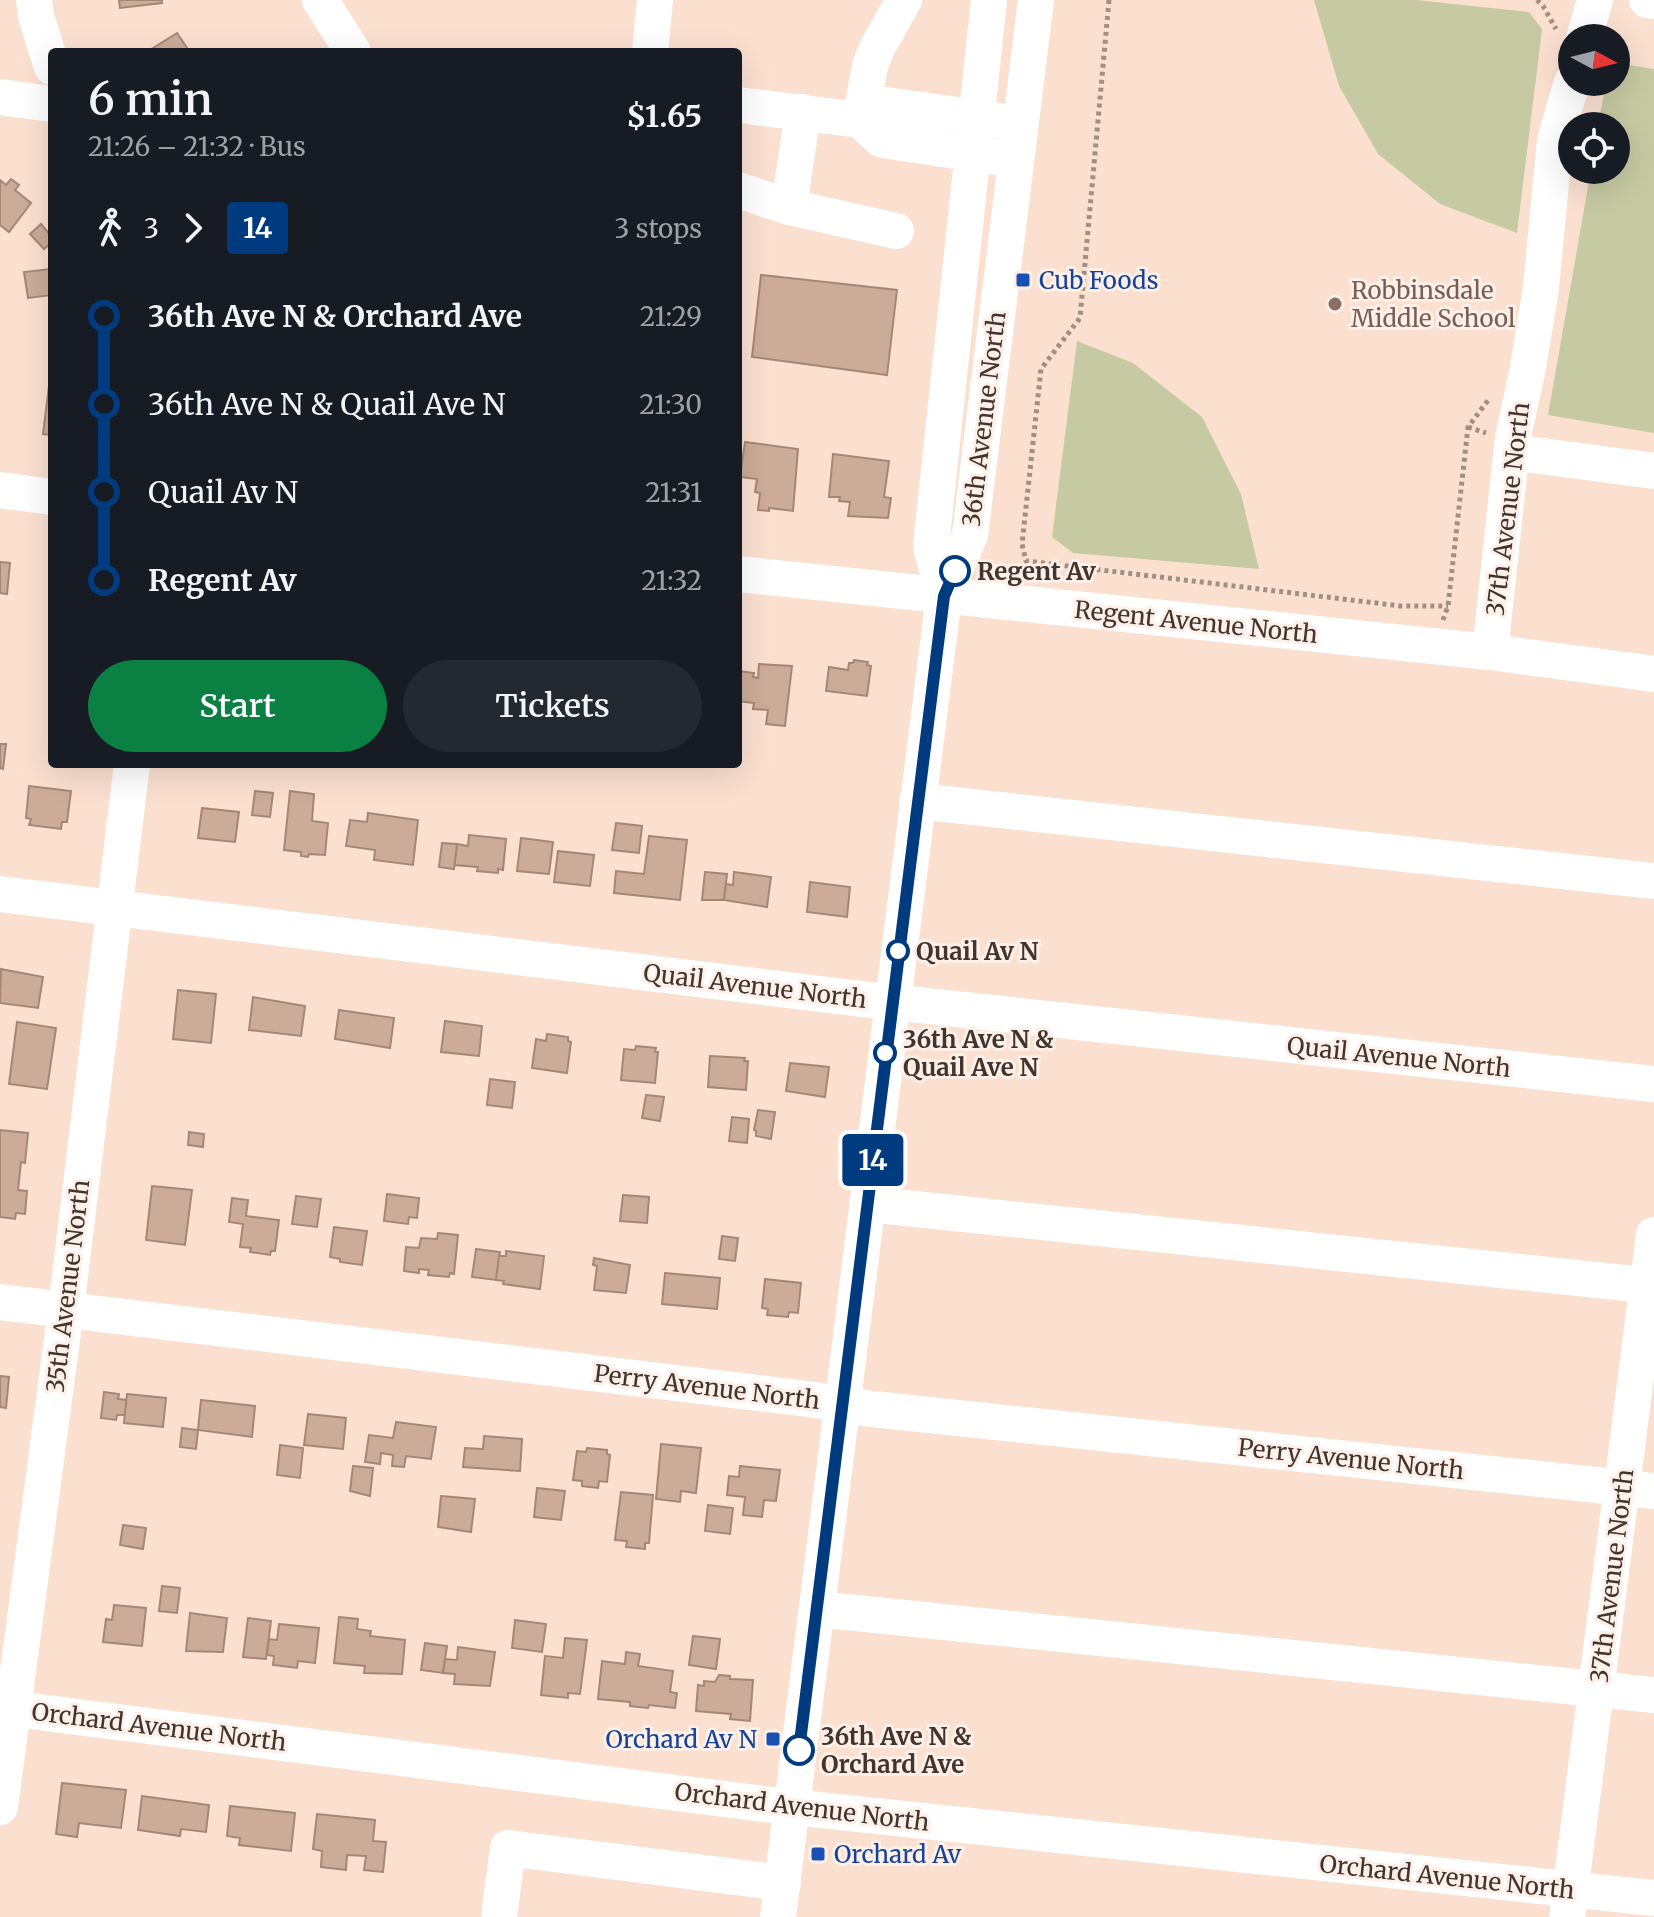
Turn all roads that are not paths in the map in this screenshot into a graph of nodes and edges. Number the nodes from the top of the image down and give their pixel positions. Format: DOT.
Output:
graph roads {
  1 [pos="34,0"];
  2 [pos="320,0"];
  3 [pos="655,0"];
  4 [pos="904,0"];
  5 [pos="989,0"];
  6 [pos="1036,0"];
  7 [pos="1595,0"];
  8 [pos="1647,0"];
  9 [pos="1654,1"];
  10 [pos="1588,24"];
  11 [pos="350,48"];
  12 [pos="650,48"];
  13 [pos="48,54"];
  14 [pos="1568,96"];
  15 [pos="0,97"];
  16 [pos="48,103"];
  17 [pos="742,105"];
  18 [pos="803,112"];
  19 [pos="976,117"];
  20 [pos="860,120"];
  21 [pos="1021,125"];
  22 [pos="972,153"];
  23 [pos="1017,160"];
  24 [pos="742,191"];
  25 [pos="789,207"];
  26 [pos="896,231"];
  27 [pos="1511,452"];
  28 [pos="1654,471"];
  29 [pos="0,490"];
  30 [pos="48,496"];
  31 [pos="742,574"];
  32 [pos="944,596"];
  33 [pos="1490,652"];
  34 [pos="1654,674"];
  35 [pos="132,768"];
  36 [pos="917,801"];
  37 [pos="1654,881"];
  38 [pos="0,894"];
  39 [pos="116,909"];
  40 [pos="892,1003"];
  41 [pos="1654,1084"];
  42 [pos="867,1204"];
  43 [pos="1654,1235"];
  44 [pos="1651,1286"];
  45 [pos="0,1302"];
  46 [pos="66,1309"];
  47 [pos="842,1404"];
  48 [pos="1638,1489"];
  49 [pos="817,1609"];
  50 [pos="1598,1689"];
  51 [pos="1654,1695"];
  52 [pos="6,1708"];
  53 [pos="0,1807"];
  54 [pos="792,1807"];
  55 [pos="1654,1898"];
  56 [pos="780,1900"];
  57 [pos="1569,1904"];
  58 [pos="499,1917"];
  1 -- 13 [label="street"];
  2 -- 11 [label="street"];
  3 -- 12 [label="street"];
  4 -- 20 [label="street"];
  5 -- 19 [label="street, 36th Avenue North"];
  6 -- 21 [label="street, 36th Avenue North"];
  7 -- 10 [label="street"];
  8 -- 9 [label="street"];
  14 -- 27 [label="street, 37th Avenue North"];
  15 -- 16 [label="street"];
  17 -- 18 [label="street"];
  18 -- 20 [label="street"];
  18 -- 25 [label="street"];
  19 -- 20 [label="street"];
  19 -- 21 [label="street"];
  19 -- 22 [label="street, 36th Avenue North"];
  20 -- 22 [label="street"];
  21 -- 23 [label="street, 36th Avenue North"];
  22 -- 23 [label="street"];
  22 -- 32 [label="street, 36th Avenue North"];
  23 -- 32 [label="street, 36th Avenue North"];
  24 -- 25 [label="street"];
  25 -- 26 [label="street"];
  27 -- 28 [label="street"];
  27 -- 33 [label="street, 37th Avenue North"];
  29 -- 30 [label="street"];
  31 -- 32 [label="street, Regent Avenue North"];
  32 -- 33 [label="street, Regent Avenue North"];
  32 -- 36 [label="street, 36th Avenue North"];
  33 -- 34 [label="street, Regent Avenue North"];
  35 -- 39 [label="street, 35th Avenue North"];
  36 -- 37 [label="street"];
  36 -- 40 [label="street, 36th Avenue North"];
  38 -- 39 [label="street, Quail Avenue North"];
  39 -- 40 [label="street, Quail Avenue North"];
  39 -- 46 [label="street, 35th Avenue North"];
  40 -- 41 [label="street, Quail Avenue North"];
  40 -- 42 [label="street, 36th Avenue North"];
  42 -- 44 [label="street"];
  42 -- 47 [label="street, 36th Avenue North"];
  43 -- 44 [label="street, 37th Avenue North"];
  44 -- 48 [label="street, 37th Avenue North"];
  45 -- 46 [label="street, Perry Avenue North"];
  46 -- 47 [label="street, Perry Avenue North"];
  46 -- 52 [label="street, 35th Avenue North"];
  47 -- 48 [label="street, Perry Avenue North"];
  47 -- 49 [label="street, 36th Avenue North"];
  48 -- 50 [label="street, 37th Avenue North"];
  49 -- 50 [label="street"];
  49 -- 54 [label="street, 36th Avenue North"];
  50 -- 51 [label="street"];
  50 -- 57 [label="street, 37th Avenue North"];
  52 -- 53 [label="street, 35th Avenue North"];
  52 -- 54 [label="street, Orchard Avenue North"];
  54 -- 56 [label="street, 36th Avenue North"];
  54 -- 57 [label="street, Orchard Avenue North"];
  55 -- 57 [label="street, Orchard Avenue North"];
  56 -- 58 [label="street"];
}
